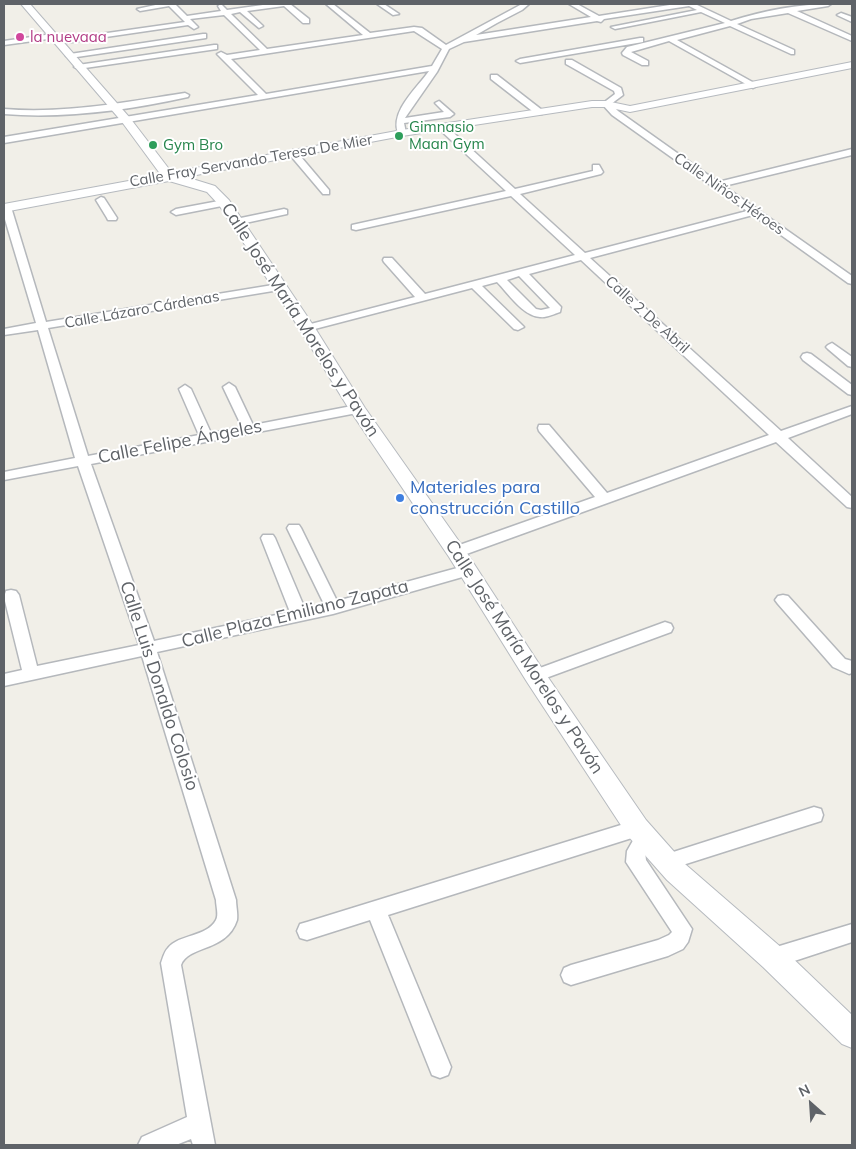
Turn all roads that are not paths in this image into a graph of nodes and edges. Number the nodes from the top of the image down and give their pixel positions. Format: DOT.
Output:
graph roads {
  1 [pos="24,4"];
  2 [pos="171,4"];
  3 [pos="219,4"];
  4 [pos="284,4"];
  5 [pos="329,4"];
  6 [pos="380,4"];
  7 [pos="524,4"];
  8 [pos="572,4"];
  9 [pos="689,4"];
  10 [pos="828,4"];
  11 [pos="140,9"];
  12 [pos="242,10"];
  13 [pos="705,11"];
  14 [pos="790,11"];
  15 [pos="225,12"];
  16 [pos="395,14"];
  17 [pos="841,15"];
  18 [pos="597,18"];
  19 [pos="187,20"];
  20 [pos="852,20"];
  21 [pos="306,21"];
  22 [pos="731,23"];
  23 [pos="259,26"];
  24 [pos="617,31"];
  25 [pos="203,36"];
  26 [pos="369,36"];
  27 [pos="55,39"];
  28 [pos="670,39"];
  29 [pos="852,39"];
  30 [pos="461,40"];
  31 [pos="592,40"];
  32 [pos="640,40"];
  33 [pos="583,41"];
  34 [pos="4,43"];
  35 [pos="649,44"];
  36 [pos="214,46"];
  37 [pos="446,48"];
  38 [pos="791,52"];
  39 [pos="267,53"];
  40 [pos="70,56"];
  41 [pos="226,58"];
  42 [pos="439,59"];
  43 [pos="520,61"];
  44 [pos="569,62"];
  45 [pos="645,63"];
  46 [pos="852,65"];
  47 [pos="78,67"];
  48 [pos="435,68"];
  49 [pos="369,70"];
  50 [pos="494,77"];
  51 [pos="753,86"];
  52 [pos="185,96"];
  53 [pos="264,97"];
  54 [pos="606,104"];
  55 [pos="113,107"];
  56 [pos="4,112"];
  57 [pos="539,112"];
  58 [pos="430,117"];
  59 [pos="126,120"];
  60 [pos="401,127"];
  61 [pos="442,127"];
  62 [pos="4,140"];
  63 [pos="852,152"];
  64 [pos="293,153"];
  65 [pos="596,167"];
  66 [pos="169,176"];
  67 [pos="717,185"];
  68 [pos="326,192"];
  69 [pos="512,192"];
  70 [pos="98,194"];
  71 [pos="224,204"];
  72 [pos="5,208"];
  73 [pos="176,212"];
  74 [pos="284,212"];
  75 [pos="755,212"];
  76 [pos="112,218"];
  77 [pos="236,222"];
  78 [pos="356,227"];
  79 [pos="583,256"];
  80 [pos="388,260"];
  81 [pos="522,273"];
  82 [pos="500,278"];
  83 [pos="852,281"];
  84 [pos="475,285"];
  85 [pos="279,286"];
  86 [pos="422,298"];
  87 [pos="43,326"];
  88 [pos="307,328"];
  89 [pos="518,328"];
  90 [pos="4,332"];
  91 [pos="832,348"];
  92 [pos="807,357"];
  93 [pos="852,363"];
  94 [pos="229,388"];
  95 [pos="186,389"];
  96 [pos="852,391"];
  97 [pos="356,409"];
  98 [pos="852,410"];
  99 [pos="544,428"];
  100 [pos="249,429"];
  101 [pos="780,436"];
  102 [pos="206,437"];
  103 [pos="83,461"];
  104 [pos="4,476"];
  105 [pos="604,499"];
  106 [pos="852,504"];
  107 [pos="294,528"];
  108 [pos="268,538"];
  109 [pos="462,561"];
  110 [pos="11,595"];
  111 [pos="783,600"];
  112 [pos="332,608"];
  113 [pos="300,616"];
  114 [pos="665,628"];
  115 [pos="148,648"];
  116 [pos="852,667"];
  117 [pos="31,674"];
  118 [pos="535,676"];
  119 [pos="4,680"];
  120 [pos="814,815"];
  121 [pos="641,833"];
  122 [pos="667,862"];
  123 [pos="376,910"];
  124 [pos="307,931"];
  125 [pos="852,932"];
  126 [pos="773,958"];
  127 [pos="571,974"];
  128 [pos="852,1034"];
  129 [pos="440,1067"];
  130 [pos="200,1123"];
  131 [pos="150,1145"];
  132 [pos="204,1145"];
  1 -- 27 [label="main road"];
  2 -- 11 [label="street"];
  2 -- 19 [label="street"];
  3 -- 15 [label="street"];
  4 -- 12 [label="street"];
  4 -- 21 [label="street"];
  5 -- 26 [label="street"];
  6 -- 16 [label="street"];
  7 -- 30 [label="street"];
  8 -- 18 [label="street"];
  9 -- 13 [label="street"];
  9 -- 18 [label="street"];
  10 -- 14 [label="street"];
  12 -- 15 [label="street"];
  12 -- 23 [label="street"];
  13 -- 22 [label="street"];
  13 -- 24 [label="street"];
  14 -- 22 [label="street"];
  14 -- 29 [label="street"];
  15 -- 19 [label="street"];
  15 -- 39 [label="street"];
  17 -- 20 [label="street"];
  18 -- 24 [label="street"];
  18 -- 30 [label="street"];
  19 -- 25 [label="street"];
  19 -- 27 [label="street"];
  22 -- 28 [label="street"];
  22 -- 38 [label="street"];
  24 -- 32 [label="street"];
  25 -- 36 [label="street"];
  25 -- 40 [label="street"];
  26 -- 37 [label="street"];
  26 -- 39 [label="street"];
  27 -- 34 [label="street"];
  27 -- 40 [label="main road"];
  28 -- 35 [label="street"];
  28 -- 51 [label="street"];
  30 -- 37 [label="street"];
  31 -- 33 [label="street"];
  32 -- 35 [label="street"];
  32 -- 43 [label="street"];
  35 -- 45 [label="street"];
  36 -- 41 [label="street"];
  36 -- 47 [label="street"];
  37 -- 42 [label="street"];
  39 -- 41 [label="street"];
  40 -- 47 [label="main road"];
  41 -- 53 [label="street"];
  42 -- 48 [label="street"];
  42 -- 49 [label="street"];
  44 -- 54 [label="street"];
  46 -- 51 [label="main road, Calle Fray Servando Teresa De Mier"];
  47 -- 55 [label="main road"];
  48 -- 53 [label="street"];
  48 -- 60 [label="street"];
  50 -- 57 [label="street"];
  51 -- 54 [label="main road, Calle Fray Servando Teresa De Mier"];
  52 -- 55 [label="street"];
  53 -- 59 [label="street"];
  54 -- 57 [label="main road, Calle Fray Servando Teresa De Mier"];
  54 -- 67 [label="street, Calle Niños Héroes"];
  55 -- 56 [label="street"];
  55 -- 59 [label="main road"];
  57 -- 61 [label="main road, Calle Fray Servando Teresa De Mier"];
  58 -- 58 [label="street"];
  58 -- 60 [label="street"];
  59 -- 62 [label="street"];
  59 -- 66 [label="main road"];
  60 -- 61 [label="main road, Calle Fray Servando Teresa De Mier"];
  60 -- 64 [label="main road, Calle Fray Servando Teresa De Mier"];
  61 -- 69 [label="street, Calle 2 De Abril"];
  63 -- 67 [label="street"];
  64 -- 66 [label="main road, Calle Fray Servando Teresa De Mier"];
  64 -- 68 [label="street"];
  65 -- 69 [label="street"];
  66 -- 70 [label="main road, Calle Fray Servando Teresa De Mier"];
  66 -- 71 [label="main road, Calle José María Morelos y Pavón"];
  67 -- 75 [label="street, Calle Niños Héroes"];
  69 -- 78 [label="street"];
  69 -- 79 [label="street, Calle 2 De Abril"];
  70 -- 72 [label="main road, Calle Fray Servando Teresa De Mier"];
  70 -- 76 [label="street"];
  71 -- 73 [label="street"];
  71 -- 77 [label="main road, Calle José María Morelos y Pavón"];
  72 -- 87 [label="street, Calle Luis Donaldo Colosio"];
  74 -- 77 [label="street"];
  75 -- 79 [label="street"];
  75 -- 83 [label="street, Calle Niños Héroes"];
  77 -- 85 [label="main road, Calle José María Morelos y Pavón"];
  79 -- 81 [label="street"];
  79 -- 101 [label="street, Calle 2 De Abril"];
  80 -- 86 [label="street"];
  81 -- 82 [label="street"];
  81 -- 82 [label="street"];
  82 -- 84 [label="street"];
  84 -- 86 [label="street"];
  84 -- 89 [label="street"];
  85 -- 87 [label="street, Calle Lázaro Cárdenas"];
  85 -- 88 [label="main road, Calle José María Morelos y Pavón"];
  86 -- 88 [label="street"];
  87 -- 90 [label="street, Calle Lázaro Cárdenas"];
  87 -- 103 [label="street, Calle Luis Donaldo Colosio"];
  88 -- 97 [label="main road, Calle José María Morelos y Pavón"];
  91 -- 93 [label="street"];
  92 -- 96 [label="street"];
  94 -- 100 [label="street"];
  95 -- 102 [label="street"];
  97 -- 100 [label="street, Calle Felipe Ángeles"];
  97 -- 109 [label="main road, Calle José María Morelos y Pavón"];
  98 -- 101 [label="street, Calle Plaza Emiliano Zapata"];
  99 -- 105 [label="street"];
  100 -- 102 [label="street, Calle Felipe Ángeles"];
  101 -- 105 [label="street, Calle Plaza Emiliano Zapata"];
  101 -- 106 [label="street, Calle 2 De Abril"];
  102 -- 103 [label="street, Calle Felipe Ángeles"];
  103 -- 104 [label="street, Calle Felipe Ángeles"];
  103 -- 115 [label="street, Calle Luis Donaldo Colosio"];
  105 -- 109 [label="street, Calle Plaza Emiliano Zapata"];
  107 -- 112 [label="street"];
  108 -- 113 [label="street"];
  109 -- 112 [label="street, Calle Plaza Emiliano Zapata"];
  109 -- 118 [label="main road, Calle José María Morelos y Pavón"];
  110 -- 117 [label="street"];
  111 -- 116 [label="street"];
  112 -- 113 [label="street, Calle Plaza Emiliano Zapata"];
  113 -- 115 [label="street, Calle Plaza Emiliano Zapata"];
  114 -- 118 [label="street"];
  115 -- 117 [label="street, Calle Plaza Emiliano Zapata"];
  115 -- 130 [label="street, Calle Luis Donaldo Colosio"];
  117 -- 119 [label="street, Calle Plaza Emiliano Zapata"];
  118 -- 121 [label="main road, Calle José María Morelos y Pavón"];
  120 -- 122 [label="street"];
  121 -- 122 [label="main road, Calle José María Morelos y Pavón"];
  121 -- 123 [label="street"];
  121 -- 127 [label="street"];
  122 -- 126 [label="main road, Calle José María Morelos y Pavón"];
  123 -- 124 [label="street"];
  123 -- 129 [label="street"];
  125 -- 126 [label="street"];
  126 -- 128 [label="main road, Calle José María Morelos y Pavón"];
  130 -- 131 [label="street"];
  130 -- 132 [label="street, Calle Luis Donaldo Colosio"];
}
